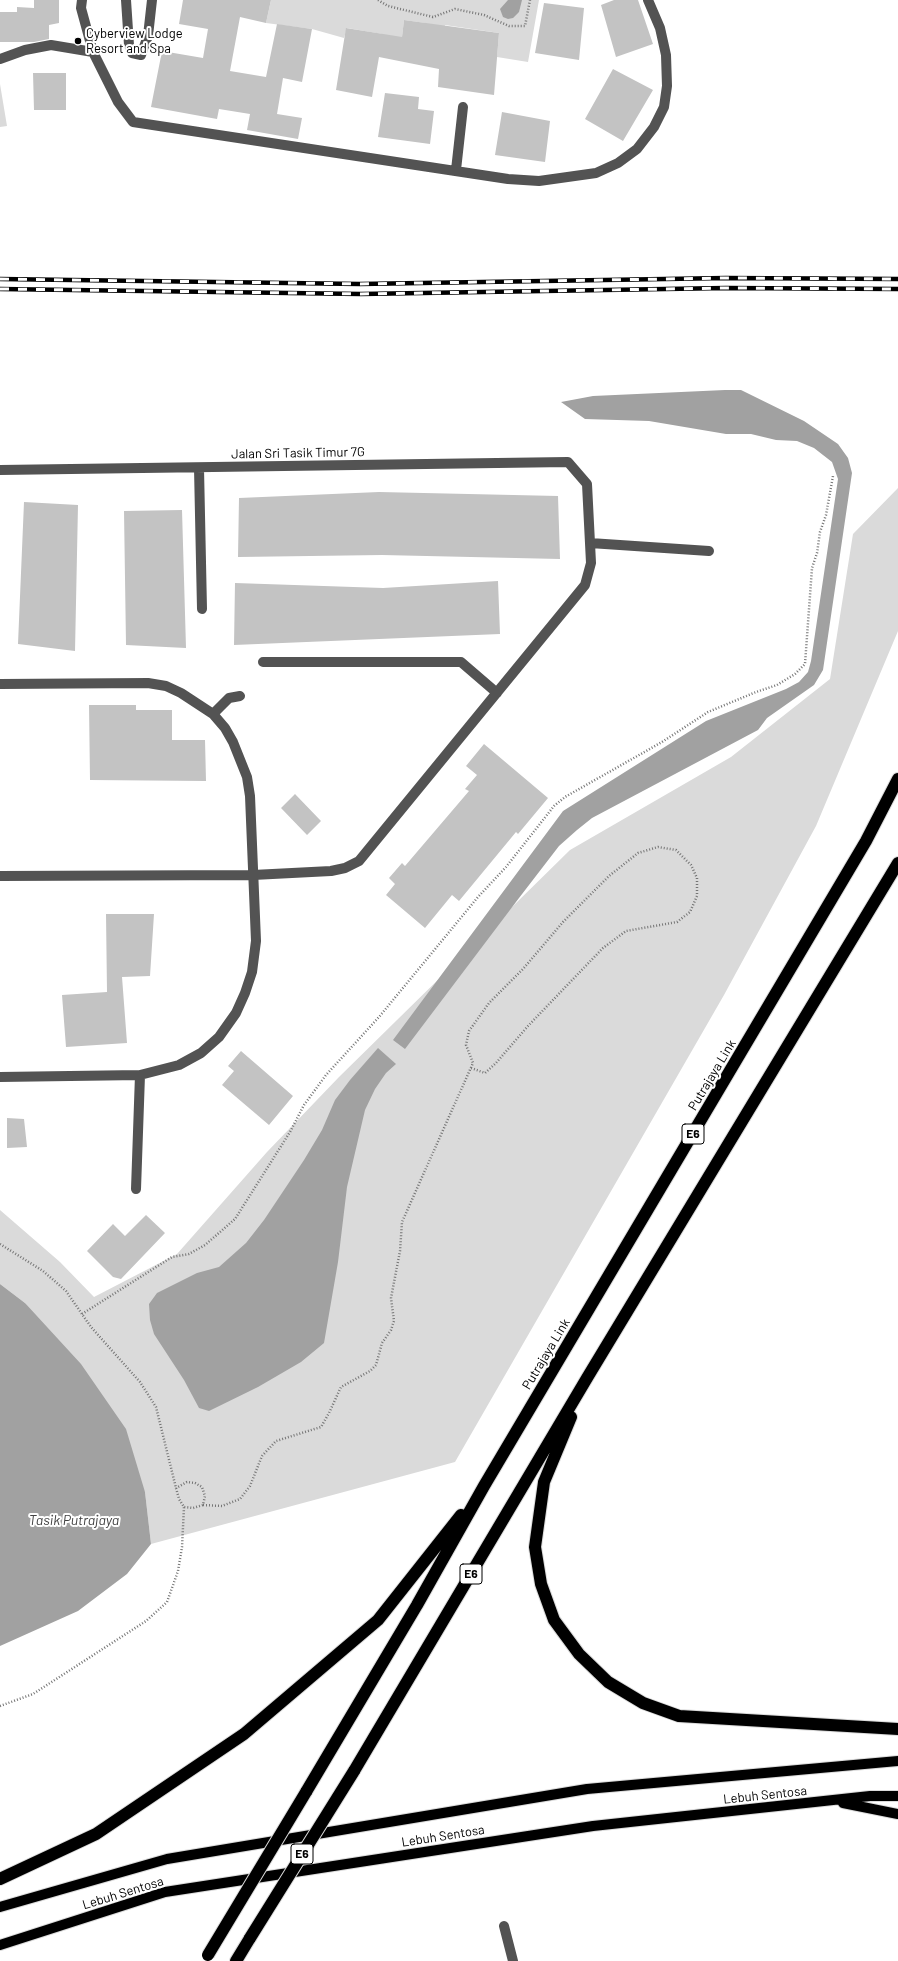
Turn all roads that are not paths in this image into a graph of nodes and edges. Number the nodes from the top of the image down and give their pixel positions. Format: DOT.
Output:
graph roads {
  1 [pos="82,0"];
  2 [pos="126,0"];
  3 [pos="152,0"];
  4 [pos="648,0"];
  5 [pos="93,52"];
  6 [pos="0,60"];
  7 [pos="463,107"];
  8 [pos="456,170"];
  9 [pos="199,468"];
  10 [pos="0,470"];
  11 [pos="590,543"];
  12 [pos="709,550"];
  13 [pos="202,609"];
  14 [pos="263,662"];
  15 [pos="0,684"];
  16 [pos="497,693"];
  17 [pos="240,696"];
  18 [pos="214,714"];
  19 [pos="898,779"];
  20 [pos="898,864"];
  21 [pos="253,875"];
  22 [pos="0,876"];
  23 [pos="140,1075"];
  24 [pos="0,1077"];
  25 [pos="136,1189"];
  26 [pos="587,1378"];
  27 [pos="484,1486"];
  28 [pos="898,1729"];
  29 [pos="898,1761"];
  30 [pos="898,1796"];
  31 [pos="830,1801"];
  32 [pos="898,1814"];
  33 [pos="0,1879"];
  34 [pos="0,1907"];
  35 [pos="504,1926"];
  36 [pos="0,1945"];
  37 [pos="206,1958"];
  38 [pos="236,1961"];
  39 [pos="513,1961"];
  1 -- 5 [label="street"];
  2 -- 3 [label="street"];
  4 -- 8 [label="street"];
  5 -- 6 [label="street"];
  5 -- 8 [label="street"];
  7 -- 8 [label="street"];
  9 -- 10 [label="street, Jalan Sri Tasik Timur 7G"];
  9 -- 11 [label="street, Jalan Sri Tasik Timur 7G"];
  9 -- 13 [label="street"];
  11 -- 12 [label="street"];
  11 -- 16 [label="street"];
  14 -- 16 [label="street"];
  15 -- 18 [label="street"];
  16 -- 21 [label="street"];
  17 -- 18 [label="street"];
  18 -- 21 [label="street"];
  19 -- 27 [label="highway, Putrajaya Link / E6"];
  20 -- 26 [label="highway, E6"];
  21 -- 22 [label="street"];
  21 -- 23 [label="street"];
  23 -- 24 [label="street"];
  23 -- 25 [label="street"];
  26 -- 28 [label="highway"];
  26 -- 38 [label="highway, E6, bridge"];
  27 -- 33 [label="highway"];
  27 -- 37 [label="highway, E6, bridge"];
  29 -- 34 [label="main road, Lebuh Sentosa"];
  30 -- 31 [label="main road, Lebuh Sentosa"];
  31 -- 32 [label="main road"];
  31 -- 36 [label="main road, Lebuh Sentosa"];
  35 -- 39 [label="street"];
}
